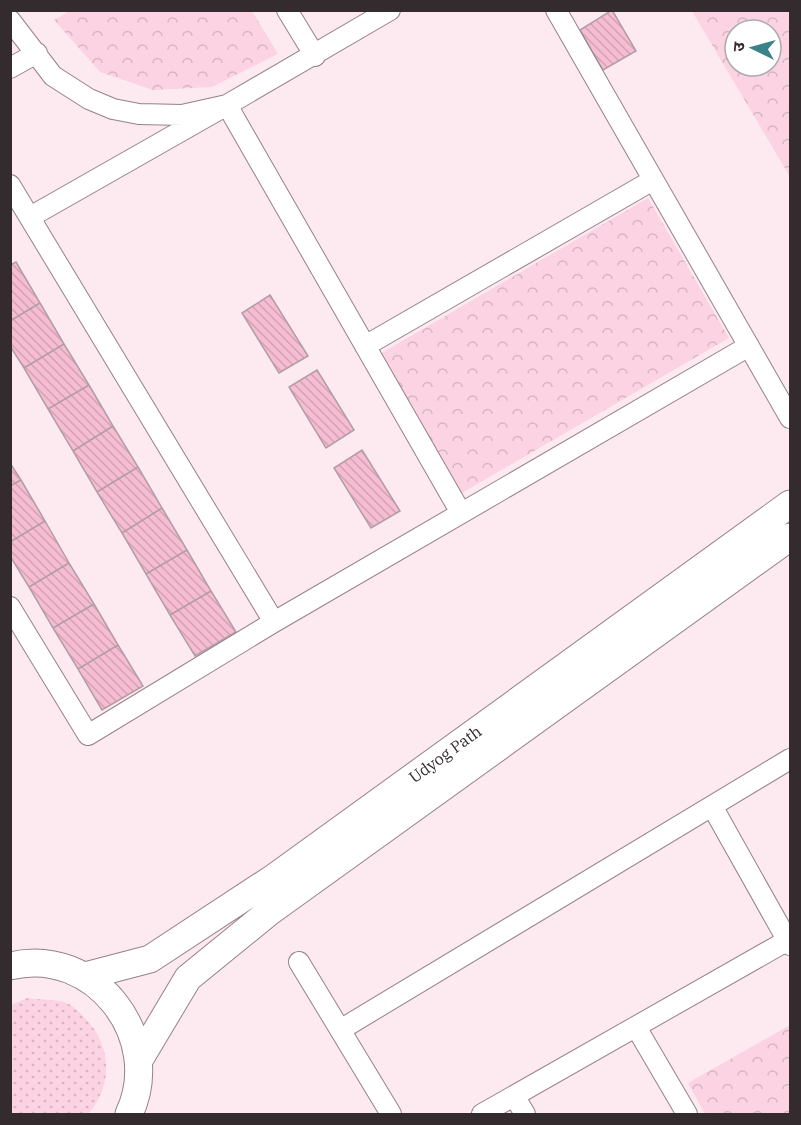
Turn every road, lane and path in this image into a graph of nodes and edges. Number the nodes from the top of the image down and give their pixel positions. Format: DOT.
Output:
graph roads {
  1 [pos="287,10"];
  2 [pos="390,10"];
  3 [pos="556,10"];
  4 [pos="10,20"];
  5 [pos="37,53"];
  6 [pos="315,56"];
  7 [pos="10,68"];
  8 [pos="227,105"];
  9 [pos="653,180"];
  10 [pos="10,185"];
  11 [pos="30,217"];
  12 [pos="365,346"];
  13 [pos="749,346"];
  14 [pos="790,418"];
  15 [pos="790,504"];
  16 [pos="461,513"];
  17 [pos="790,537"];
  18 [pos="10,607"];
  19 [pos="274,622"];
  20 [pos="790,759"];
  21 [pos="712,806"];
  22 [pos="790,941"];
  23 [pos="10,946"];
  24 [pos="299,962"];
  25 [pos="22,965"];
  26 [pos="85,976"];
  27 [pos="636,1026"];
  28 [pos="340,1030"];
  29 [pos="139,1060"];
  30 [pos="514,1096"];
  31 [pos="129,1114"];
  32 [pos="391,1114"];
  33 [pos="482,1114"];
  34 [pos="525,1114"];
  35 [pos="687,1114"];
  1 -- 6 [label="street"];
  2 -- 6 [label="street"];
  3 -- 9 [label="street"];
  4 -- 5 [label="street"];
  5 -- 7 [label="street"];
  5 -- 8 [label="street"];
  6 -- 8 [label="street"];
  8 -- 11 [label="street"];
  8 -- 12 [label="street"];
  9 -- 12 [label="street"];
  9 -- 13 [label="street"];
  10 -- 11 [label="street"];
  11 -- 19 [label="street"];
  12 -- 16 [label="street"];
  13 -- 14 [label="street"];
  13 -- 16 [label="street"];
  15 -- 26 [label="main road, Udyog Path"];
  16 -- 19 [label="street"];
  17 -- 29 [label="main road, Udyog Path"];
  18 -- 19 [label="street"];
  20 -- 21 [label="street"];
  21 -- 22 [label="street"];
  21 -- 28 [label="street"];
  22 -- 27 [label="street"];
  23 -- 25 [label="main road"];
  24 -- 28 [label="street"];
  25 -- 26 [label="main road"];
  26 -- 29 [label="main road"];
  27 -- 30 [label="street"];
  27 -- 35 [label="street"];
  28 -- 32 [label="street"];
  29 -- 31 [label="main road"];
  30 -- 33 [label="street"];
  30 -- 34 [label="street"];
}
